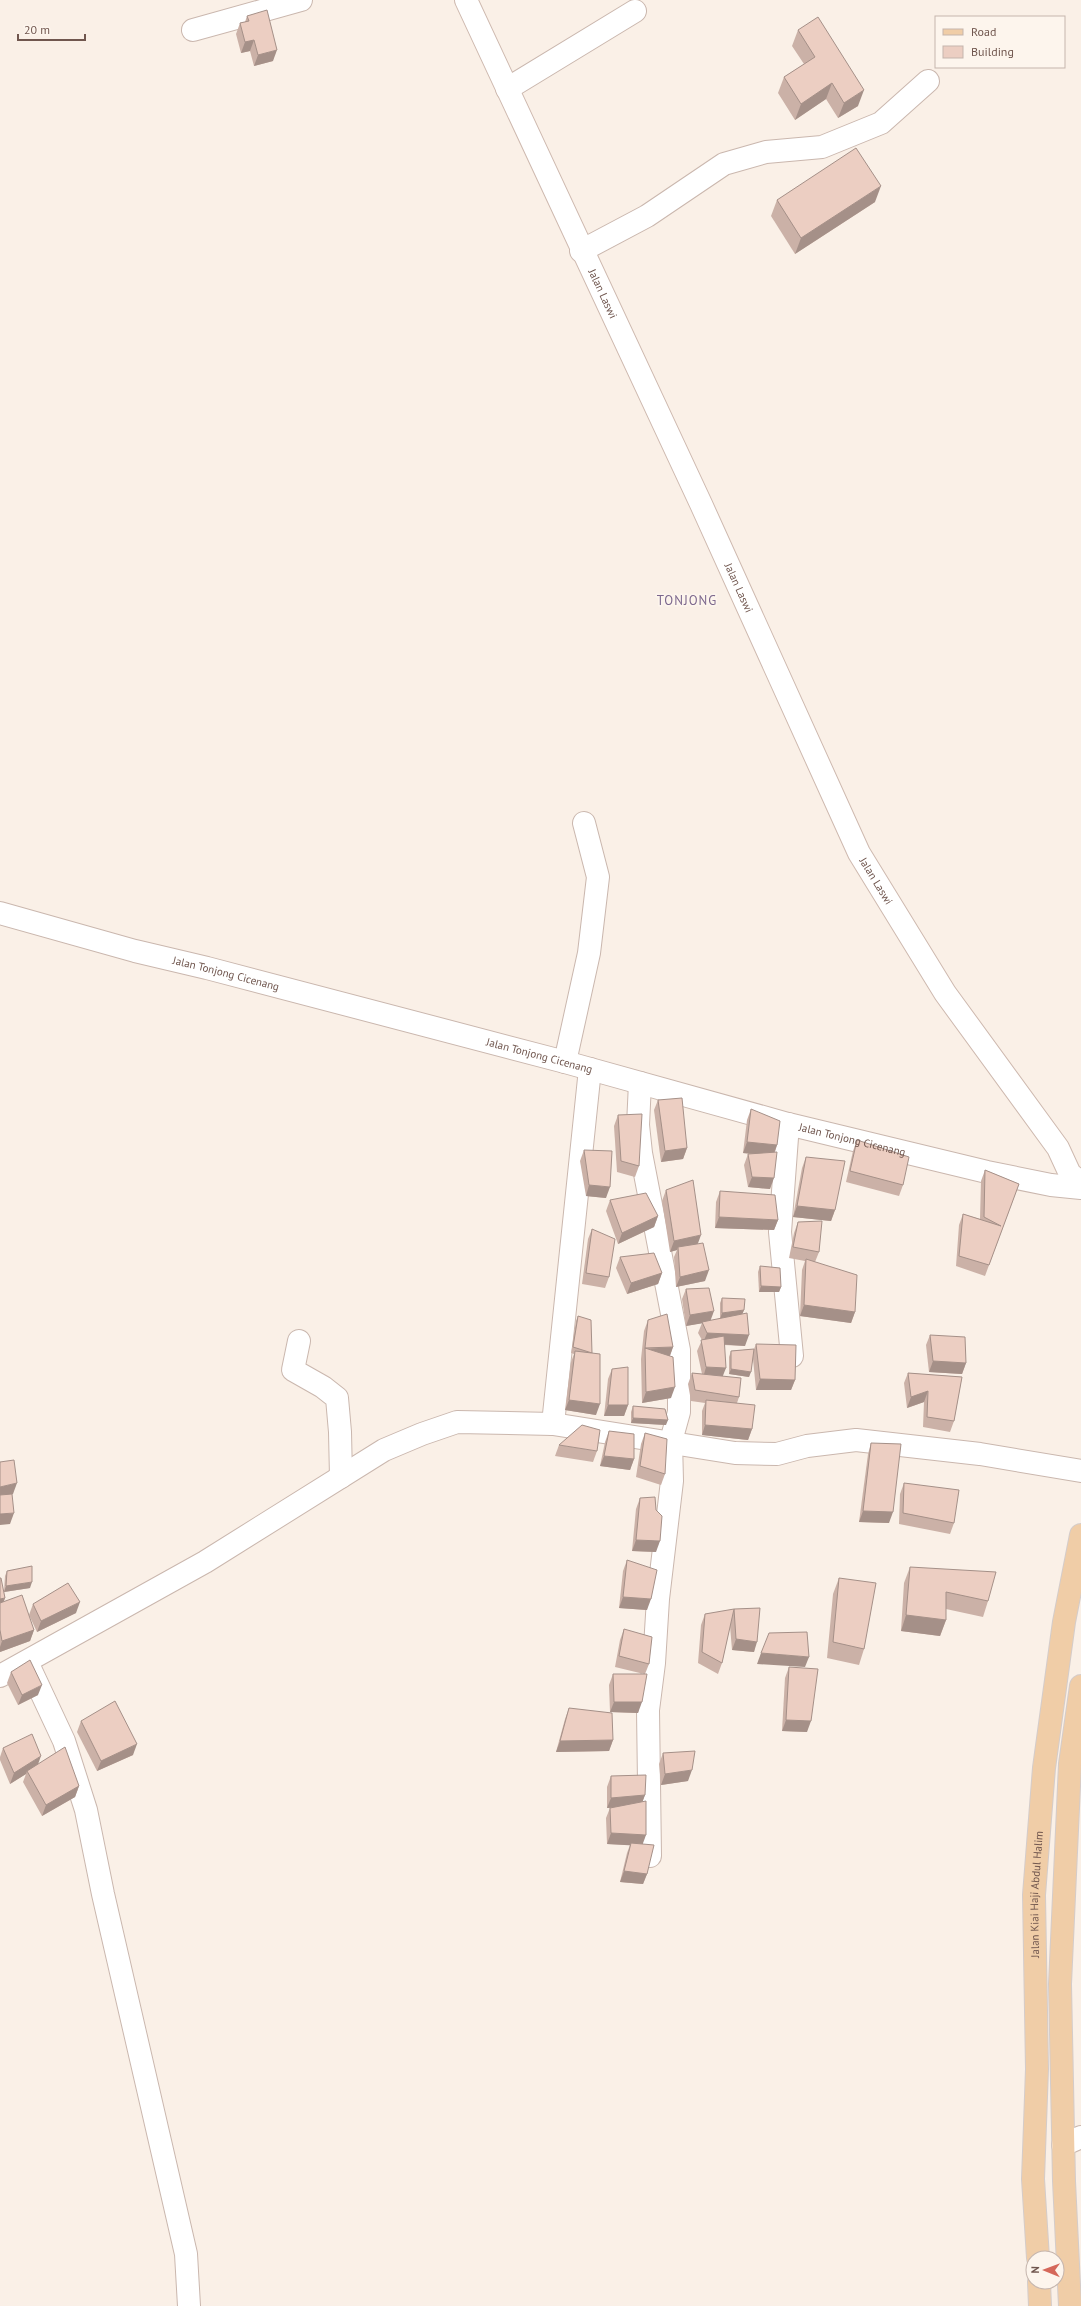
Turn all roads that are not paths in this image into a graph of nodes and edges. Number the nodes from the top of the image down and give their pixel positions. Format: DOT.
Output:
graph roads {
  1 [pos="301,0"];
  2 [pos="466,0"];
  3 [pos="635,11"];
  4 [pos="193,30"];
  5 [pos="928,81"];
  6 [pos="507,89"];
  7 [pos="581,251"];
  8 [pos="584,823"];
  9 [pos="0,913"];
  10 [pos="565,1062"];
  11 [pos="590,1069"];
  12 [pos="640,1083"];
  13 [pos="788,1124"];
  14 [pos="1058,1148"];
  15 [pos="1081,1155"];
  16 [pos="1081,1182"];
  17 [pos="1081,1188"];
  18 [pos="299,1342"];
  19 [pos="792,1356"];
  20 [pos="553,1424"];
  21 [pos="671,1441"];
  22 [pos="1081,1471"];
  23 [pos="341,1478"];
  24 [pos="1081,1535"];
  25 [pos="26,1661"];
  26 [pos="0,1676"];
  27 [pos="1081,1686"];
  28 [pos="650,1856"];
  29 [pos="1072,2141"];
  30 [pos="1037,2250"];
  31 [pos="1039,2290"];
  32 [pos="189,2306"];
  33 [pos="1040,2306"];
  34 [pos="1070,2306"];
  1 -- 4 [label="street"];
  2 -- 6 [label="street, Jalan Laswi"];
  3 -- 6 [label="street"];
  5 -- 7 [label="street"];
  6 -- 7 [label="street, Jalan Laswi"];
  7 -- 14 [label="street, Jalan Laswi"];
  8 -- 10 [label="street"];
  9 -- 10 [label="street, Jalan Tonjong Cicenang"];
  10 -- 11 [label="street, Jalan Tonjong Cicenang"];
  11 -- 12 [label="street, Jalan Tonjong Cicenang"];
  11 -- 20 [label="street"];
  12 -- 13 [label="street, Jalan Tonjong Cicenang"];
  12 -- 21 [label="street"];
  13 -- 17 [label="street, Jalan Tonjong Cicenang"];
  13 -- 19 [label="street"];
  14 -- 15 [label="street"];
  14 -- 16 [label="street, Jalan Laswi"];
  18 -- 23 [label="street"];
  20 -- 21 [label="street"];
  20 -- 23 [label="street"];
  21 -- 22 [label="street"];
  21 -- 28 [label="street"];
  23 -- 25 [label="street"];
  24 -- 30 [label="main road, Jalan Kiai Haji Abdul Halim"];
  25 -- 26 [label="street"];
  25 -- 32 [label="street"];
  27 -- 29 [label="main road"];
  29 -- 34 [label="main road"];
  31 -- 33 [label="main road"];
}
